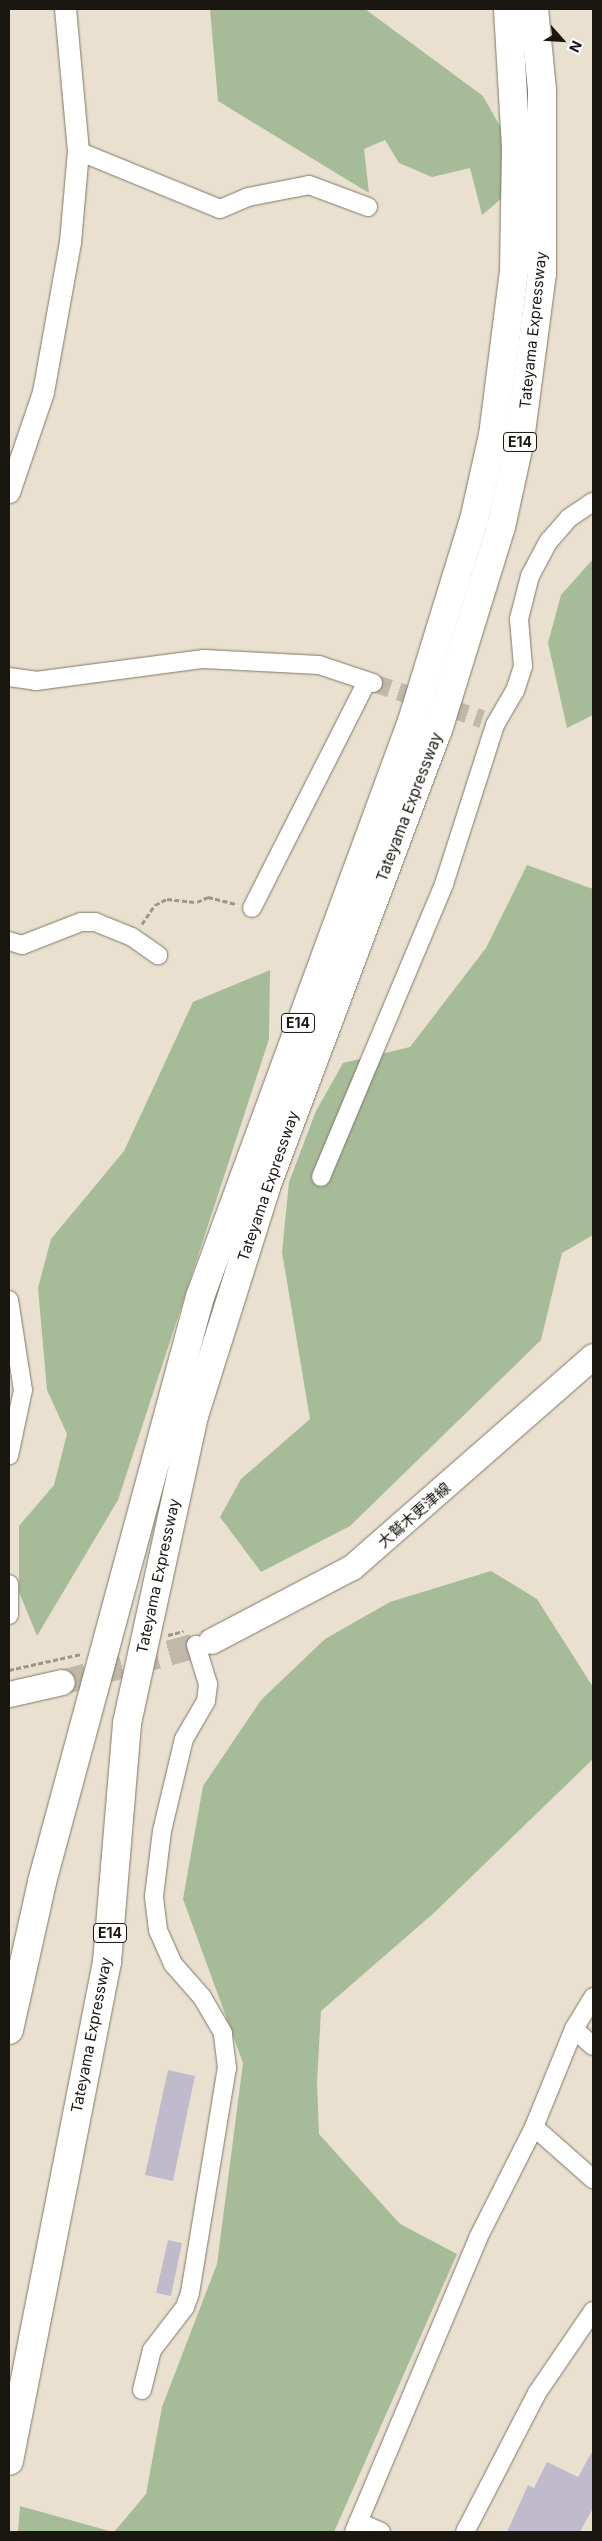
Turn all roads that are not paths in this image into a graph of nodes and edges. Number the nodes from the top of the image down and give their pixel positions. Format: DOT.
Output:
graph roads {
  1 [pos="65,9"];
  2 [pos="508,9"];
  3 [pos="534,9"];
  4 [pos="78,151"];
  5 [pos="368,207"];
  6 [pos="9,492"];
  7 [pos="593,502"];
  8 [pos="9,678"];
  9 [pos="252,908"];
  10 [pos="9,941"];
  11 [pos="158,955"];
  12 [pos="321,1177"];
  13 [pos="9,1300"];
  14 [pos="593,1356"];
  15 [pos="9,1456"];
  16 [pos="9,1584"];
  17 [pos="9,1615"];
  18 [pos="200,1639"];
  19 [pos="62,1682"];
  20 [pos="9,1685"];
  21 [pos="593,1997"];
  22 [pos="574,2029"];
  23 [pos="9,2030"];
  24 [pos="593,2046"];
  25 [pos="534,2127"];
  26 [pos="593,2178"];
  27 [pos="593,2311"];
  28 [pos="24,2380"];
  29 [pos="142,2390"];
  30 [pos="9,2434"];
  31 [pos="9,2462"];
  32 [pos="356,2527"];
  33 [pos="381,2532"];
  34 [pos="465,2532"];
  1 -- 4 [label="street"];
  2 -- 23 [label="highway, Tateyama Expressway / E14"];
  3 -- 28 [label="highway, Tateyama Expressway / E14"];
  4 -- 5 [label="street"];
  4 -- 6 [label="street"];
  7 -- 12 [label="street"];
  8 -- 9 [label="street"];
  10 -- 11 [label="street"];
  13 -- 15 [label="street"];
  14 -- 18 [label="main road, 大鷲木更津線"];
  16 -- 17 [label="street"];
  18 -- 29 [label="street"];
  19 -- 20 [label="main road"];
  21 -- 22 [label="street"];
  22 -- 24 [label="street"];
  22 -- 25 [label="street"];
  25 -- 26 [label="street"];
  25 -- 32 [label="street"];
  27 -- 34 [label="street"];
  28 -- 30 [label="highway"];
  28 -- 31 [label="highway"];
  32 -- 33 [label="street"];
}
